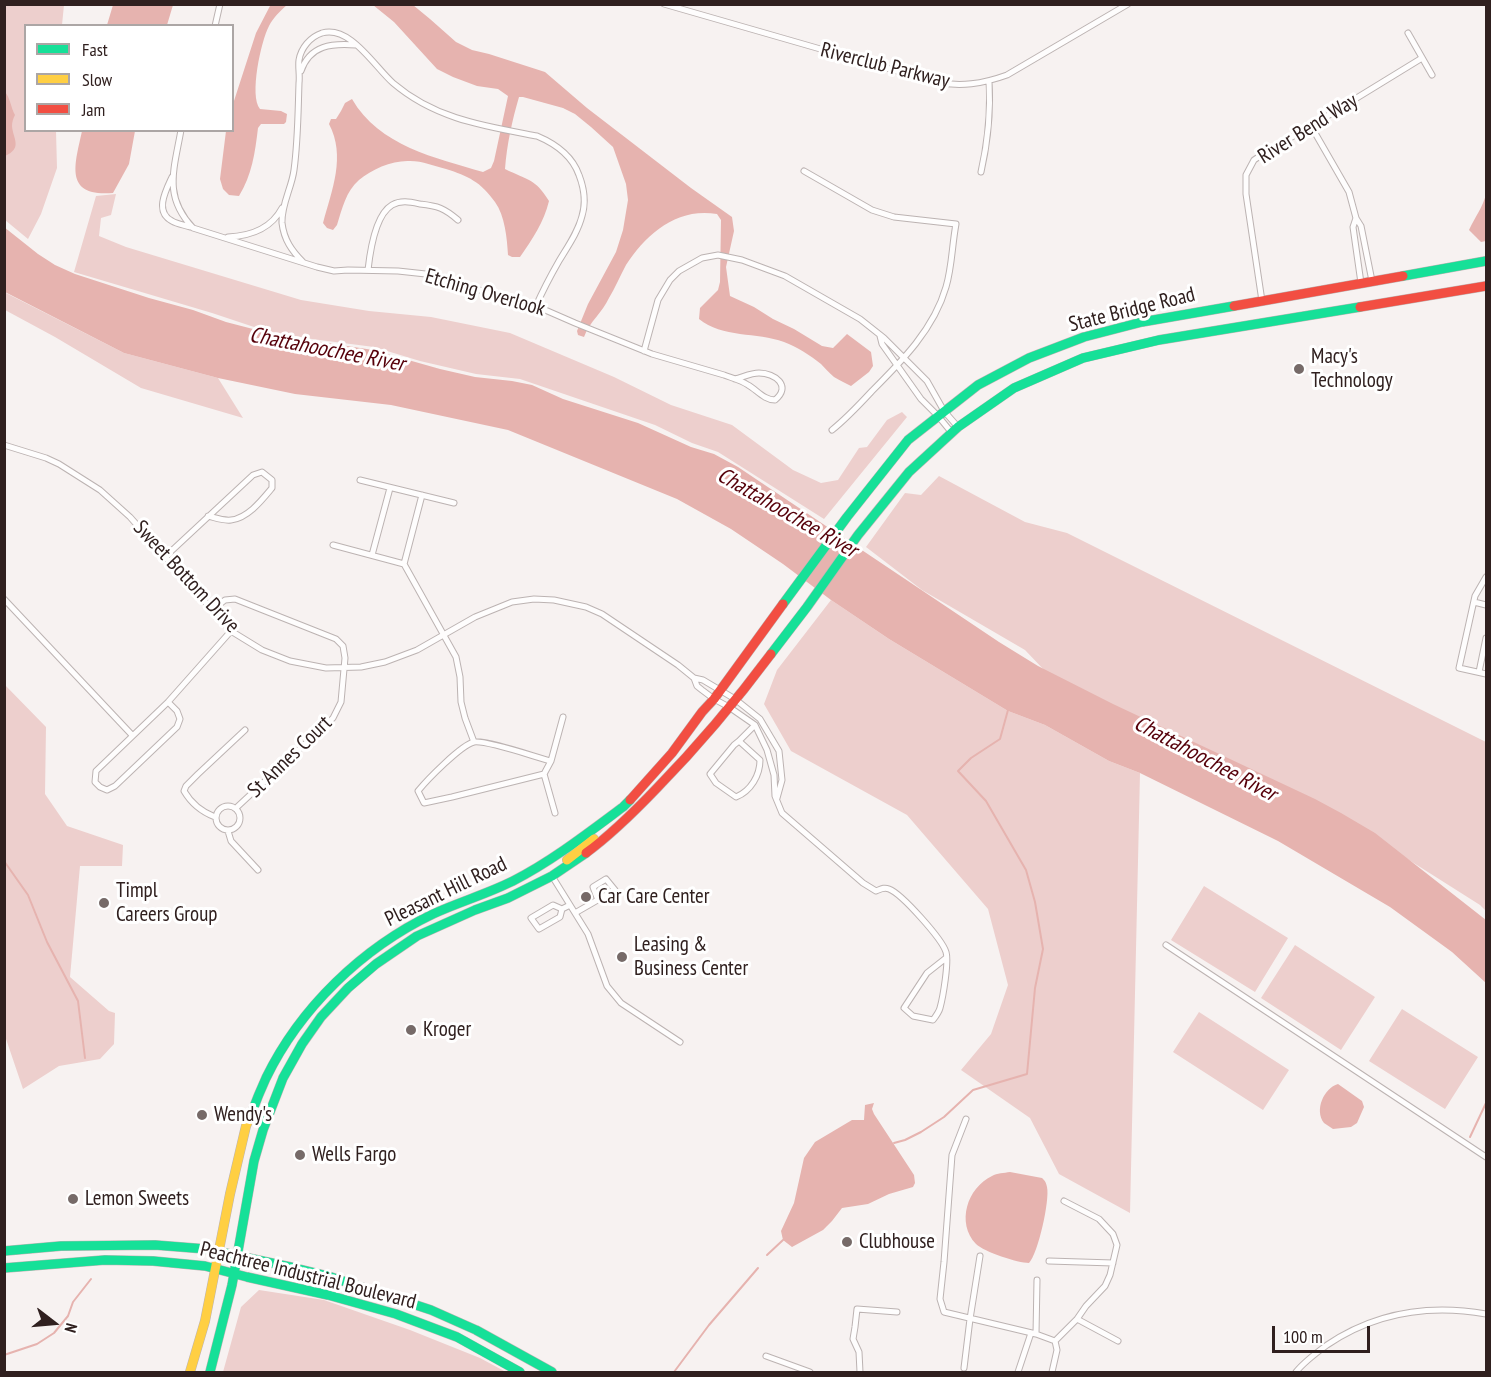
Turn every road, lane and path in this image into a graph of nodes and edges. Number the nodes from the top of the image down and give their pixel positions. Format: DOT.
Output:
graph roads {
  1 [pos="220,4"];
  2 [pos="664,4"];
  3 [pos="1128,4"];
  4 [pos="215,24"];
  5 [pos="1408,33"];
  6 [pos="356,45"];
  7 [pos="1422,58"];
  8 [pos="300,75"];
  9 [pos="1432,75"];
  10 [pos="989,81"];
  11 [pos="1311,126"];
  12 [pos="181,132"];
  13 [pos="804,171"];
  14 [pos="981,172"];
  15 [pos="174,173"];
  16 [pos="287,199"];
  17 [pos="1356,218"];
  18 [pos="458,220"];
  19 [pos="193,228"];
  20 [pos="217,236"];
  21 [pos="1486,261"];
  22 [pos="304,263"];
  23 [pos="368,270"];
  24 [pos="1372,281"];
  25 [pos="1361,283"];
  26 [pos="1486,286"];
  27 [pos="1262,301"];
  28 [pos="536,306"];
  29 [pos="879,334"];
  30 [pos="644,351"];
  31 [pos="903,357"];
  32 [pos="897,364"];
  33 [pos="735,379"];
  34 [pos="941,414"];
  35 [pos="832,430"];
  36 [pos="955,430"];
  37 [pos="4,445"];
  38 [pos="360,480"];
  39 [pos="390,488"];
  40 [pos="422,495"];
  41 [pos="454,503"];
  42 [pos="208,516"];
  43 [pos="847,517"];
  44 [pos="858,535"];
  45 [pos="333,545"];
  46 [pos="372,555"];
  47 [pos="166,556"];
  48 [pos="404,564"];
  49 [pos="1486,577"];
  50 [pos="4,598"];
  51 [pos="1474,602"];
  52 [pos="1486,605"];
  53 [pos="212,610"];
  54 [pos="231,631"];
  55 [pos="445,635"];
  56 [pos="1486,638"];
  57 [pos="345,668"];
  58 [pos="1479,672"];
  59 [pos="1486,674"];
  60 [pos="694,678"];
  61 [pos="720,691"];
  62 [pos="714,699"];
  63 [pos="168,702"];
  64 [pos="732,703"];
  65 [pos="563,717"];
  66 [pos="760,719"];
  67 [pos="755,725"];
  68 [pos="245,730"];
  69 [pos="132,735"];
  70 [pos="739,741"];
  71 [pos="474,742"];
  72 [pos="551,761"];
  73 [pos="544,774"];
  74 [pos="776,801"];
  75 [pos="623,807"];
  76 [pos="236,808"];
  77 [pos="555,813"];
  78 [pos="215,818"];
  79 [pos="228,831"];
  80 [pos="258,870"];
  81 [pos="552,876"];
  82 [pos="598,900"];
  83 [pos="570,905"];
  84 [pos="562,909"];
  85 [pos="575,913"];
  86 [pos="1166,945"];
  87 [pos="946,958"];
  88 [pos="680,1042"];
  89 [pos="966,1119"];
  90 [pos="1486,1157"];
  91 [pos="1064,1201"];
  92 [pos="4,1251"];
  93 [pos="219,1251"];
  94 [pos="238,1256"];
  95 [pos="981,1256"];
  96 [pos="1049,1261"];
  97 [pos="1113,1263"];
  98 [pos="4,1268"];
  99 [pos="215,1268"];
  100 [pos="234,1273"];
  101 [pos="1037,1280"];
  102 [pos="897,1311"];
  103 [pos="1486,1314"];
  104 [pos="970,1319"];
  105 [pos="1077,1319"];
  106 [pos="1033,1334"];
  107 [pos="1055,1341"];
  108 [pos="1118,1341"];
  109 [pos="766,1356"];
  110 [pos="964,1368"];
  111 [pos="190,1372"];
  112 [pos="210,1372"];
  113 [pos="520,1372"];
  114 [pos="552,1372"];
  115 [pos="810,1372"];
  116 [pos="860,1372"];
  117 [pos="1018,1372"];
  118 [pos="1052,1372"];
  119 [pos="1296,1372"];
  1 -- 4 [label="street"];
  2 -- 10 [label="street, Riverclub Parkway"];
  3 -- 10 [label="street, Riverclub Parkway"];
  5 -- 7 [label="street"];
  6 -- 8 [label="street"];
  6 -- 8 [label="street"];
  6 -- 28 [label="street"];
  7 -- 9 [label="street"];
  7 -- 11 [label="street, River Bend Way"];
  8 -- 16 [label="street"];
  10 -- 14 [label="street"];
  11 -- 17 [label="street"];
  11 -- 27 [label="street, River Bend Way"];
  12 -- 15 [label="street, Etching Overlook"];
  13 -- 31 [label="street"];
  15 -- 19 [label="street, Etching Overlook"];
  15 -- 19 [label="street, Etching Overlook"];
  16 -- 20 [label="street"];
  16 -- 22 [label="street"];
  17 -- 24 [label="street"];
  17 -- 25 [label="street"];
  18 -- 23 [label="street"];
  19 -- 20 [label="street, Etching Overlook"];
  20 -- 22 [label="street, Etching Overlook"];
  21 -- 24 [label="highway, State Bridge Road"];
  22 -- 23 [label="street, Etching Overlook"];
  23 -- 28 [label="street, Etching Overlook"];
  24 -- 25 [label="highway, State Bridge Road"];
  25 -- 27 [label="highway, State Bridge Road"];
  26 -- 36 [label="highway, State Bridge Road"];
  27 -- 34 [label="highway, State Bridge Road"];
  28 -- 30 [label="street, Etching Overlook"];
  29 -- 30 [label="street"];
  29 -- 31 [label="street"];
  29 -- 32 [label="street"];
  30 -- 33 [label="street, Etching Overlook"];
  31 -- 32 [label="street"];
  31 -- 34 [label="street"];
  32 -- 34 [label="street"];
  32 -- 35 [label="street"];
  33 -- 33 [label="street, Etching Overlook"];
  34 -- 36 [label="street"];
  34 -- 43 [label="highway, State Bridge Road"];
  36 -- 44 [label="highway, State Bridge Road"];
  37 -- 47 [label="street, Sweet Bottom Drive"];
  38 -- 39 [label="street"];
  39 -- 40 [label="street"];
  39 -- 46 [label="street"];
  40 -- 41 [label="street"];
  40 -- 48 [label="street"];
  42 -- 42 [label="street"];
  42 -- 47 [label="street"];
  43 -- 61 [label="highway, Pleasant Hill Road"];
  44 -- 64 [label="highway, Pleasant Hill Road"];
  45 -- 46 [label="street"];
  46 -- 48 [label="street"];
  47 -- 53 [label="street, Sweet Bottom Drive"];
  48 -- 55 [label="street"];
  49 -- 51 [label="street"];
  50 -- 69 [label="street"];
  51 -- 52 [label="street"];
  51 -- 58 [label="street"];
  53 -- 54 [label="street, Sweet Bottom Drive"];
  53 -- 57 [label="street"];
  54 -- 57 [label="street, Sweet Bottom Drive"];
  54 -- 63 [label="street"];
  55 -- 57 [label="street, Sweet Bottom Drive"];
  55 -- 60 [label="street, Sweet Bottom Drive"];
  55 -- 71 [label="street"];
  56 -- 58 [label="street"];
  57 -- 76 [label="street, St Annes Court"];
  58 -- 59 [label="street"];
  60 -- 61 [label="street"];
  60 -- 62 [label="street, Sweet Bottom Drive"];
  61 -- 62 [label="highway, Pleasant Hill Road"];
  61 -- 64 [label="street"];
  62 -- 64 [label="street, Sweet Bottom Drive"];
  62 -- 75 [label="highway, Pleasant Hill Road"];
  63 -- 69 [label="street"];
  63 -- 69 [label="street"];
  64 -- 66 [label="street"];
  64 -- 67 [label="street"];
  64 -- 81 [label="highway, Pleasant Hill Road"];
  65 -- 72 [label="street"];
  66 -- 67 [label="street"];
  66 -- 74 [label="street"];
  67 -- 70 [label="street"];
  67 -- 74 [label="street"];
  68 -- 78 [label="street"];
  70 -- 70 [label="street"];
  71 -- 72 [label="street"];
  71 -- 73 [label="street"];
  72 -- 73 [label="street"];
  73 -- 77 [label="street"];
  74 -- 87 [label="street"];
  75 -- 81 [label="highway"];
  75 -- 93 [label="highway, Pleasant Hill Road"];
  76 -- 78 [label="street"];
  76 -- 79 [label="street"];
  78 -- 79 [label="street"];
  79 -- 80 [label="street"];
  81 -- 83 [label="street"];
  81 -- 94 [label="highway, Pleasant Hill Road"];
  82 -- 82 [label="street"];
  82 -- 85 [label="street"];
  83 -- 84 [label="street"];
  83 -- 85 [label="street"];
  84 -- 84 [label="street"];
  85 -- 88 [label="street"];
  86 -- 90 [label="street"];
  87 -- 87 [label="street"];
  89 -- 104 [label="street"];
  91 -- 97 [label="street"];
  92 -- 93 [label="highway, Peachtree Industrial Boulevard"];
  93 -- 94 [label="highway, Peachtree Industrial Boulevard"];
  93 -- 99 [label="highway, Pleasant Hill Road"];
  94 -- 100 [label="highway, Pleasant Hill Road"];
  94 -- 114 [label="highway, Peachtree Industrial Boulevard"];
  95 -- 104 [label="street"];
  96 -- 97 [label="street"];
  97 -- 105 [label="street"];
  98 -- 99 [label="highway, Peachtree Industrial Boulevard"];
  99 -- 100 [label="highway, Peachtree Industrial Boulevard"];
  99 -- 111 [label="highway, Pleasant Hill Road"];
  100 -- 112 [label="highway, Pleasant Hill Road"];
  100 -- 113 [label="highway, Peachtree Industrial Boulevard"];
  101 -- 106 [label="street"];
  102 -- 116 [label="street"];
  103 -- 119 [label="street"];
  104 -- 106 [label="street"];
  104 -- 110 [label="street"];
  105 -- 107 [label="street"];
  105 -- 108 [label="street"];
  106 -- 107 [label="street"];
  106 -- 117 [label="street"];
  107 -- 118 [label="street"];
  109 -- 115 [label="street"];
}
